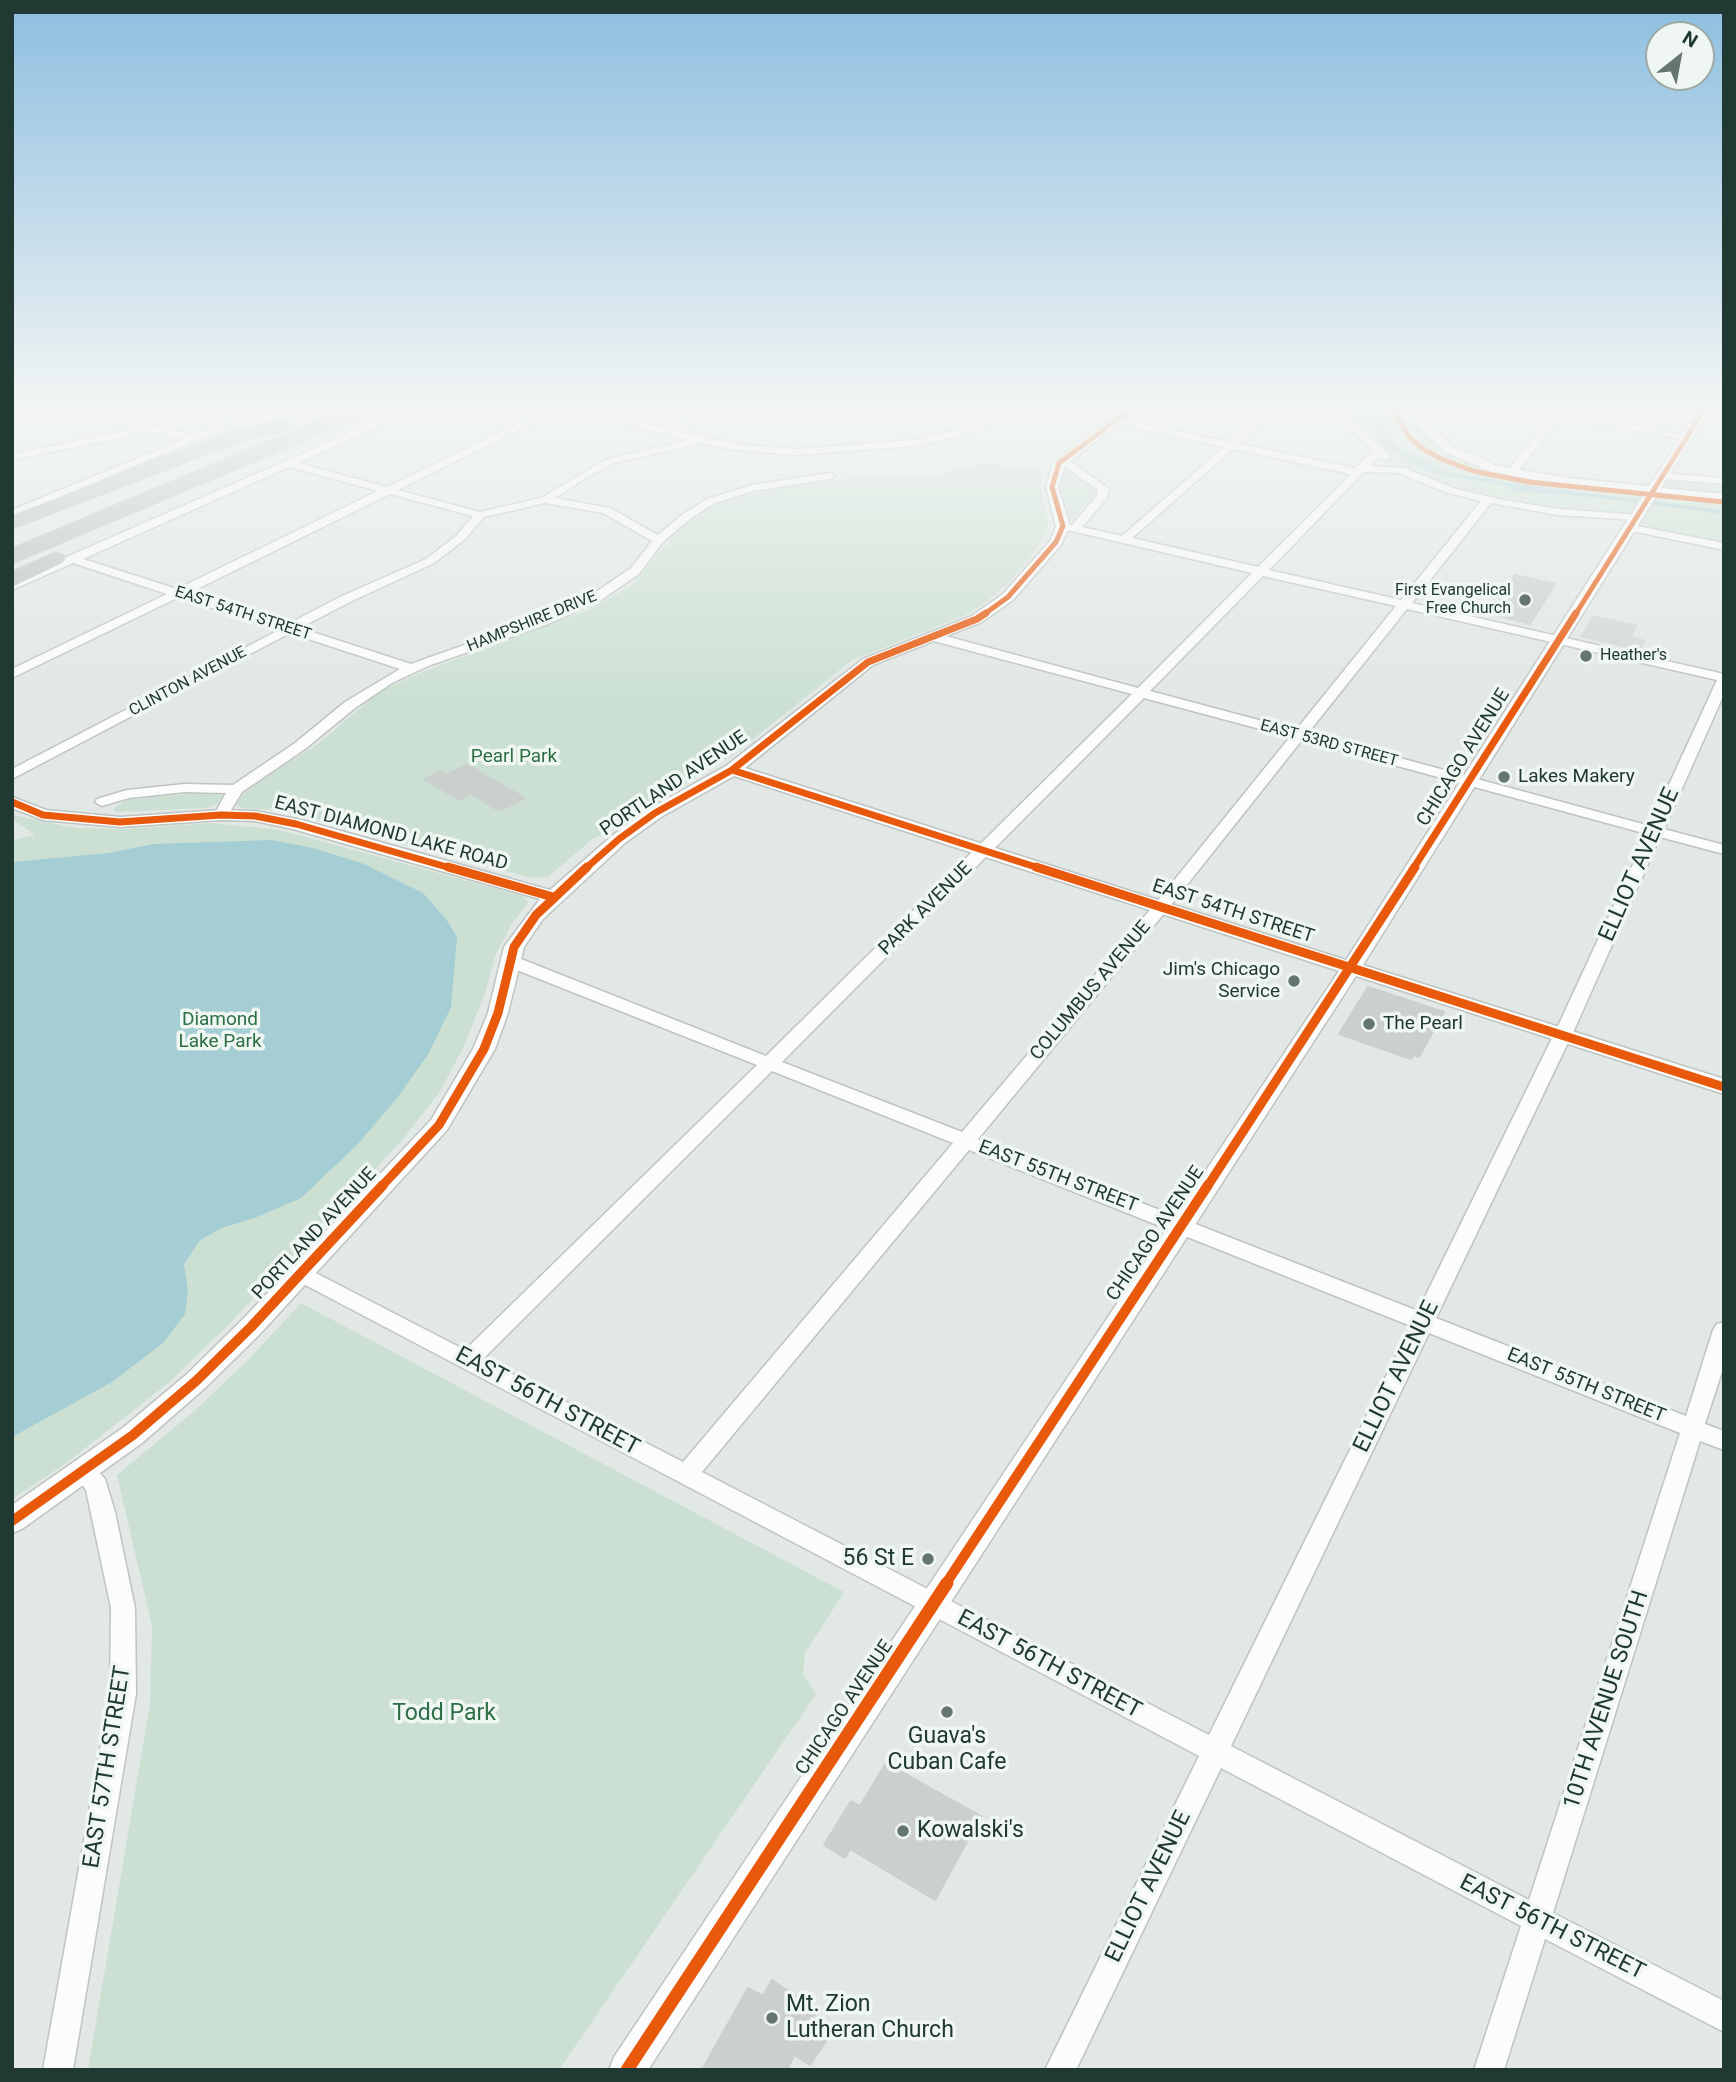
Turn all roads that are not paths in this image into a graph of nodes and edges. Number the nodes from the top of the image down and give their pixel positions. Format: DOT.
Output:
graph roads {
  1 [pos="28,507"];
  2 [pos="51,507"];
  3 [pos="97,507"];
  4 [pos="123,507"];
  5 [pos="153,507"];
  6 [pos="192,507"];
  7 [pos="355,507"];
  8 [pos="450,507"];
  9 [pos="514,507"];
  10 [pos="589,507"];
  11 [pos="701,507"];
  12 [pos="1061,507"];
  13 [pos="1090,507"];
  14 [pos="1161,507"];
  15 [pos="1322,507"];
  16 [pos="1482,507"];
  17 [pos="1530,507"];
  18 [pos="1642,507"];
  19 [pos="12,514"];
  20 [pos="480,515"];
  21 [pos="134,518"];
  22 [pos="1635,519"];
  23 [pos="12,522"];
  24 [pos="1069,526"];
  25 [pos="1126,538"];
  26 [pos="12,540"];
  27 [pos="659,540"];
  28 [pos="1724,547"];
  29 [pos="12,557"];
  30 [pos="75,560"];
  31 [pos="1261,570"];
  32 [pos="12,575"];
  33 [pos="12,581"];
  34 [pos="12,586"];
  35 [pos="179,593"];
  36 [pos="1405,603"];
  37 [pos="290,628"];
  38 [pos="934,637"];
  39 [pos="1560,640"];
  40 [pos="411,668"];
  41 [pos="12,674"];
  42 [pos="1724,679"];
  43 [pos="1140,693"];
  44 [pos="1298,735"];
  45 [pos="732,770"];
  46 [pos="12,775"];
  47 [pos="1470,782"];
  48 [pos="236,789"];
  49 [pos="12,802"];
  50 [pos="102,802"];
  51 [pos="221,815"];
  52 [pos="1655,832"];
  53 [pos="1724,850"];
  54 [pos="985,851"];
  55 [pos="553,897"];
  56 [pos="1161,907"];
  57 [pos="510,961"];
  58 [pos="1351,968"];
  59 [pos="1562,1036"];
  60 [pos="769,1063"];
  61 [pos="1724,1087"];
  62 [pos="965,1141"];
  63 [pos="1183,1226"];
  64 [pos="301,1274"];
  65 [pos="1423,1322"];
  66 [pos="1724,1330"];
  67 [pos="467,1361"];
  68 [pos="1693,1429"];
  69 [pos="1724,1441"];
  70 [pos="83,1471"];
  71 [pos="686,1475"];
  72 [pos="12,1521"];
  73 [pos="934,1605"];
  74 [pos="1215,1751"];
  75 [pos="1536,1920"];
  76 [pos="1724,2017"];
  77 [pos="58,2070"];
  78 [pos="627,2070"];
  79 [pos="1060,2070"];
  80 [pos="1489,2070"];
  1 -- 19 [label="street"];
  2 -- 23 [label="highway"];
  3 -- 26 [label="highway"];
  4 -- 29 [label="highway"];
  5 -- 21 [label="highway"];
  6 -- 30 [label="street"];
  7 -- 35 [label="street"];
  8 -- 20 [label="street"];
  9 -- 20 [label="street"];
  10 -- 27 [label="street"];
  11 -- 27 [label="street, HAMPSHIRE DRIVE"];
  12 -- 24 [label="street"];
  13 -- 24 [label="street"];
  14 -- 25 [label="street"];
  15 -- 31 [label="street, PARK AVENUE"];
  16 -- 36 [label="street, COLUMBUS AVENUE"];
  17 -- 22 [label="street"];
  18 -- 22 [label="street, CHICAGO AVENUE"];
  20 -- 37 [label="street, CLINTON AVENUE"];
  21 -- 32 [label="highway"];
  21 -- 33 [label="highway"];
  22 -- 28 [label="street"];
  22 -- 39 [label="street, CHICAGO AVENUE"];
  24 -- 25 [label="street"];
  24 -- 38 [label="street, PORTLAND AVENUE"];
  25 -- 31 [label="street"];
  27 -- 40 [label="street, HAMPSHIRE DRIVE"];
  30 -- 34 [label="street"];
  30 -- 35 [label="street, EAST 54TH STREET"];
  31 -- 36 [label="street"];
  31 -- 43 [label="street, PARK AVENUE"];
  35 -- 37 [label="street, EAST 54TH STREET"];
  35 -- 41 [label="street"];
  36 -- 39 [label="street"];
  36 -- 44 [label="street, COLUMBUS AVENUE"];
  37 -- 40 [label="street, EAST 54TH STREET"];
  37 -- 46 [label="street, CLINTON AVENUE"];
  38 -- 43 [label="street, EAST 53RD STREET"];
  38 -- 45 [label="street, PORTLAND AVENUE"];
  39 -- 42 [label="street"];
  39 -- 47 [label="street, CHICAGO AVENUE"];
  40 -- 48 [label="street, HAMPSHIRE DRIVE"];
  42 -- 52 [label="street, ELLIOT AVENUE"];
  43 -- 44 [label="street, EAST 53RD STREET"];
  43 -- 54 [label="street, PARK AVENUE"];
  44 -- 47 [label="street, EAST 53RD STREET"];
  44 -- 56 [label="street, COLUMBUS AVENUE"];
  45 -- 54 [label="street, EAST 54TH STREET"];
  45 -- 55 [label="street, PORTLAND AVENUE"];
  47 -- 52 [label="street, EAST 53RD STREET"];
  47 -- 58 [label="street, CHICAGO AVENUE"];
  48 -- 50 [label="street"];
  48 -- 51 [label="street, HAMPSHIRE DRIVE"];
  49 -- 51 [label="street, EAST DIAMOND LAKE ROAD"];
  51 -- 55 [label="street, EAST DIAMOND LAKE ROAD"];
  52 -- 53 [label="street, EAST 53RD STREET"];
  52 -- 59 [label="street, ELLIOT AVENUE"];
  54 -- 56 [label="street, EAST 54TH STREET"];
  54 -- 60 [label="street, PARK AVENUE"];
  55 -- 57 [label="street, PORTLAND AVENUE"];
  56 -- 58 [label="street, EAST 54TH STREET"];
  56 -- 62 [label="street, COLUMBUS AVENUE"];
  57 -- 60 [label="street, EAST 55TH STREET"];
  57 -- 64 [label="street, PORTLAND AVENUE"];
  58 -- 59 [label="street, EAST 54TH STREET"];
  58 -- 63 [label="street, CHICAGO AVENUE"];
  59 -- 61 [label="street, EAST 54TH STREET"];
  59 -- 65 [label="street, ELLIOT AVENUE"];
  60 -- 62 [label="street, EAST 55TH STREET"];
  60 -- 67 [label="street, PARK AVENUE"];
  62 -- 63 [label="street, EAST 55TH STREET"];
  62 -- 71 [label="street, COLUMBUS AVENUE"];
  63 -- 65 [label="street, EAST 55TH STREET"];
  63 -- 73 [label="street, CHICAGO AVENUE"];
  64 -- 67 [label="street, EAST 56TH STREET"];
  64 -- 70 [label="street, PORTLAND AVENUE"];
  65 -- 68 [label="street, EAST 55TH STREET"];
  65 -- 74 [label="street, ELLIOT AVENUE"];
  66 -- 68 [label="street, 10TH AVENUE SOUTH"];
  67 -- 71 [label="street, EAST 56TH STREET"];
  68 -- 69 [label="street, EAST 55TH STREET"];
  68 -- 75 [label="street, 10TH AVENUE SOUTH"];
  70 -- 72 [label="street, PORTLAND AVENUE"];
  70 -- 77 [label="street, EAST 57TH STREET"];
  71 -- 73 [label="street, EAST 56TH STREET"];
  73 -- 74 [label="street, EAST 56TH STREET"];
  73 -- 78 [label="street, CHICAGO AVENUE"];
  74 -- 75 [label="street, EAST 56TH STREET"];
  74 -- 79 [label="street, ELLIOT AVENUE"];
  75 -- 76 [label="street, EAST 56TH STREET"];
  75 -- 80 [label="street, 10TH AVENUE SOUTH"];
}
